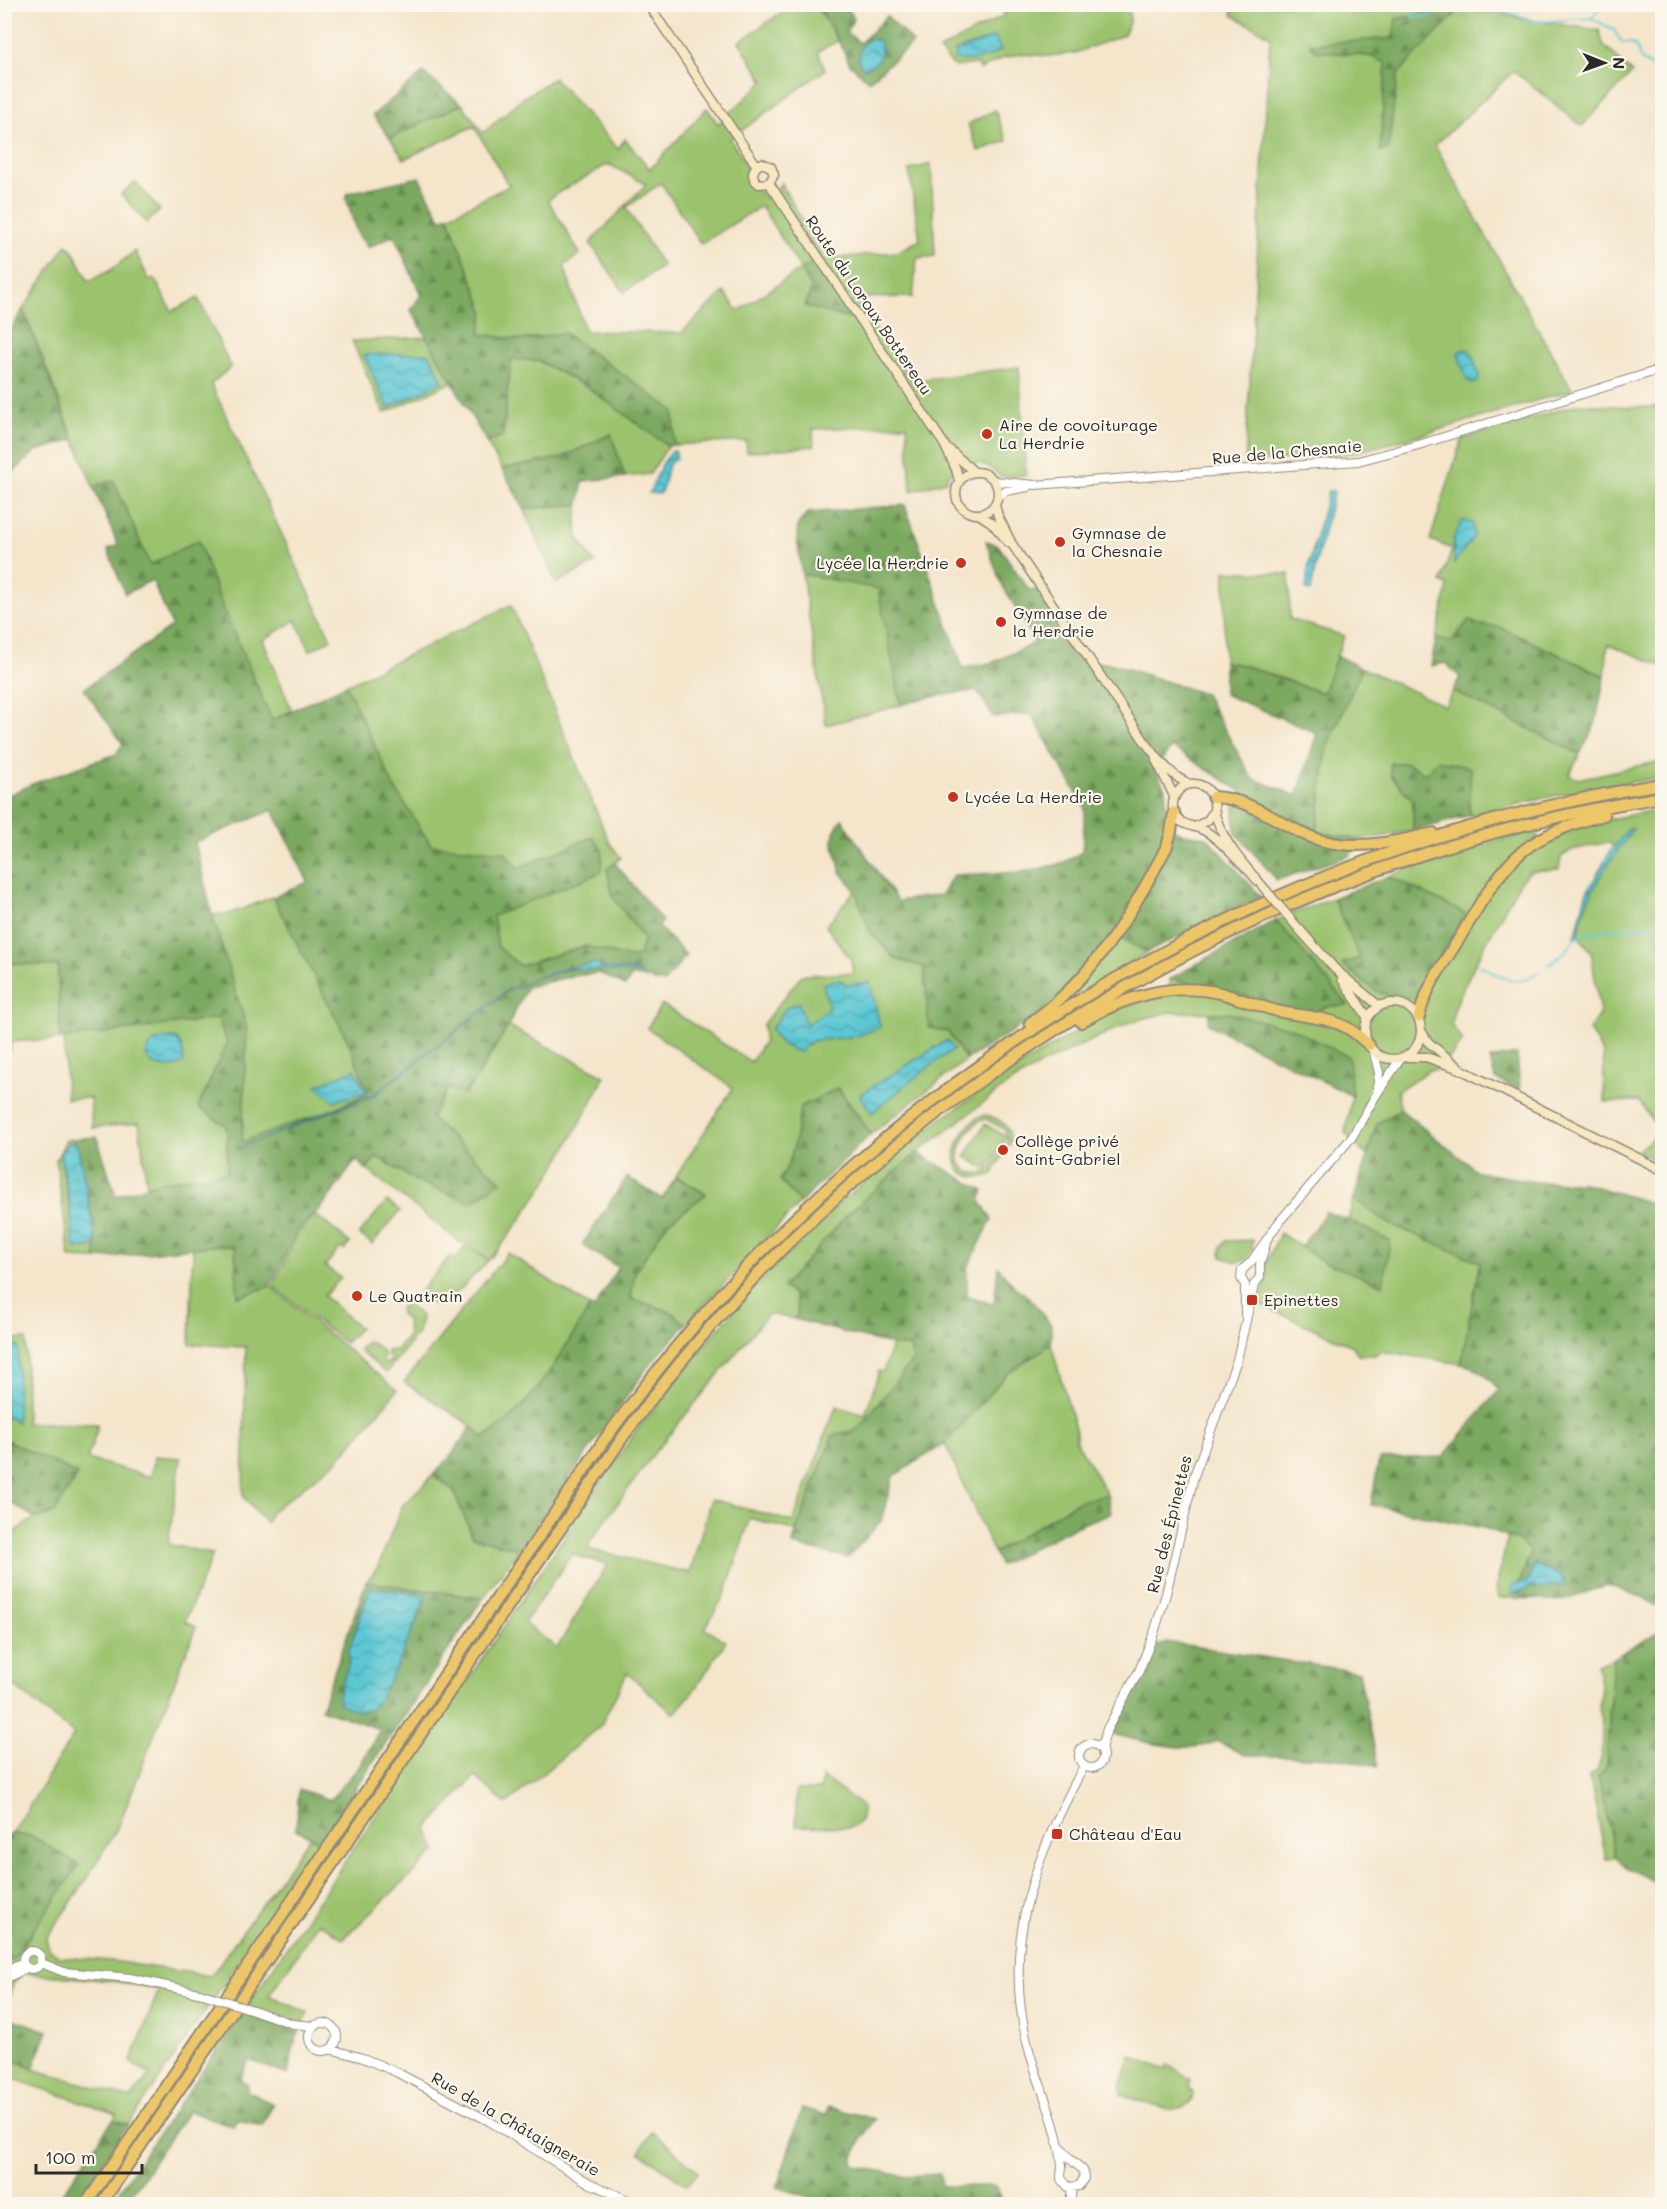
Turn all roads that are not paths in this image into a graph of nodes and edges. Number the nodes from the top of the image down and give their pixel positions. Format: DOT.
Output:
graph roads {
  1 [pos="648,4"];
  2 [pos="757,166"];
  3 [pos="769,183"];
  4 [pos="1662,369"];
  5 [pos="944,444"];
  6 [pos="974,472"];
  7 [pos="959,481"];
  8 [pos="994,481"];
  9 [pos="1035,485"];
  10 [pos="996,501"];
  11 [pos="980,515"];
  12 [pos="1012,544"];
  13 [pos="1156,757"];
  14 [pos="1189,784"];
  15 [pos="1662,784"];
  16 [pos="1174,796"];
  17 [pos="1213,797"];
  18 [pos="1662,799"];
  19 [pos="1214,810"];
  20 [pos="1174,812"];
  21 [pos="1197,826"];
  22 [pos="1451,833"];
  23 [pos="1247,869"];
  24 [pos="1335,969"];
  25 [pos="1379,1006"];
  26 [pos="1419,1017"];
  27 [pos="1368,1018"];
  28 [pos="1053,1031"];
  29 [pos="1422,1031"];
  30 [pos="1372,1049"];
  31 [pos="995,1054"];
  32 [pos="1403,1058"];
  33 [pos="1460,1069"];
  34 [pos="1376,1095"];
  35 [pos="1662,1170"];
  36 [pos="1268,1238"];
  37 [pos="1247,1266"];
  38 [pos="1259,1271"];
  39 [pos="1250,1285"];
  40 [pos="1107,1729"];
  41 [pos="1092,1744"];
  42 [pos="1101,1749"];
  43 [pos="1083,1766"];
  44 [pos="41,1963"];
  45 [pos="25,1965"];
  46 [pos="6,1972"];
  47 [pos="4,1985"];
  48 [pos="293,2024"];
  49 [pos="314,2026"];
  50 [pos="309,2037"];
  51 [pos="337,2040"];
  52 [pos="330,2049"];
  53 [pos="348,2054"];
  54 [pos="1057,2142"];
  55 [pos="1074,2164"];
  56 [pos="1062,2170"];
  57 [pos="1072,2188"];
  58 [pos="86,2205"];
  59 [pos="101,2205"];
  60 [pos="637,2205"];
  61 [pos="1070,2205"];
  1 -- 2 [label="main road"];
  2 -- 3 [label="main road"];
  2 -- 3 [label="main road"];
  3 -- 5 [label="main road, Route du Loroux Bottereau"];
  4 -- 9 [label="street, Rue de la Chesnaie"];
  5 -- 6 [label="main road, Route du Loroux Bottereau"];
  5 -- 7 [label="main road, Route du Loroux Bottereau"];
  6 -- 7 [label="main road"];
  6 -- 8 [label="main road"];
  7 -- 11 [label="main road"];
  8 -- 9 [label="street"];
  8 -- 10 [label="main road"];
  9 -- 10 [label="street"];
  10 -- 11 [label="main road"];
  10 -- 12 [label="main road"];
  11 -- 12 [label="main road"];
  12 -- 13 [label="main road"];
  13 -- 14 [label="main road"];
  13 -- 16 [label="main road"];
  14 -- 16 [label="main road"];
  14 -- 17 [label="main road"];
  15 -- 22 [label="highway"];
  16 -- 20 [label="main road"];
  17 -- 19 [label="main road"];
  17 -- 22 [label="highway"];
  18 -- 26 [label="highway"];
  18 -- 28 [label="highway"];
  19 -- 21 [label="main road"];
  19 -- 23 [label="main road"];
  20 -- 21 [label="main road"];
  20 -- 31 [label="highway"];
  21 -- 23 [label="main road"];
  22 -- 31 [label="highway"];
  23 -- 24 [label="main road, bridge"];
  24 -- 25 [label="main road"];
  24 -- 27 [label="main road"];
  25 -- 26 [label="main road"];
  25 -- 27 [label="main road"];
  26 -- 29 [label="main road"];
  27 -- 30 [label="main road"];
  28 -- 30 [label="highway"];
  28 -- 59 [label="highway"];
  29 -- 32 [label="main road"];
  29 -- 33 [label="main road"];
  30 -- 32 [label="main road"];
  30 -- 34 [label="street"];
  31 -- 58 [label="highway"];
  32 -- 33 [label="main road"];
  32 -- 34 [label="street"];
  33 -- 35 [label="main road"];
  34 -- 36 [label="street"];
  36 -- 37 [label="street"];
  36 -- 38 [label="street"];
  37 -- 38 [label="street"];
  37 -- 39 [label="street"];
  38 -- 39 [label="street"];
  39 -- 40 [label="street, Rue des Épinettes"];
  40 -- 41 [label="street, Rue des Épinettes"];
  40 -- 42 [label="street, Rue des Épinettes"];
  41 -- 42 [label="street"];
  41 -- 43 [label="street"];
  42 -- 43 [label="street"];
  43 -- 54 [label="street"];
  44 -- 45 [label="street, Rue de la Châtaigneraie"];
  44 -- 45 [label="street, Rue de la Châtaigneraie"];
  44 -- 48 [label="street, Rue de la Châtaigneraie, bridge"];
  45 -- 46 [label="street, Rue de la Châtaigneraie"];
  46 -- 47 [label="street, Rue de la Châtaigneraie"];
  48 -- 49 [label="street, Rue de la Châtaigneraie"];
  48 -- 50 [label="street, Rue de la Châtaigneraie"];
  49 -- 50 [label="street"];
  49 -- 51 [label="street, Rue de la Châtaigneraie"];
  50 -- 52 [label="street, Rue de la Châtaigneraie"];
  51 -- 52 [label="street"];
  51 -- 53 [label="street, Rue de la Châtaigneraie"];
  52 -- 53 [label="street, Rue de la Châtaigneraie"];
  53 -- 60 [label="street, Rue de la Châtaigneraie"];
  54 -- 55 [label="street"];
  54 -- 56 [label="street"];
  55 -- 56 [label="street"];
  55 -- 57 [label="street"];
  56 -- 57 [label="street"];
  57 -- 61 [label="street"];
}
